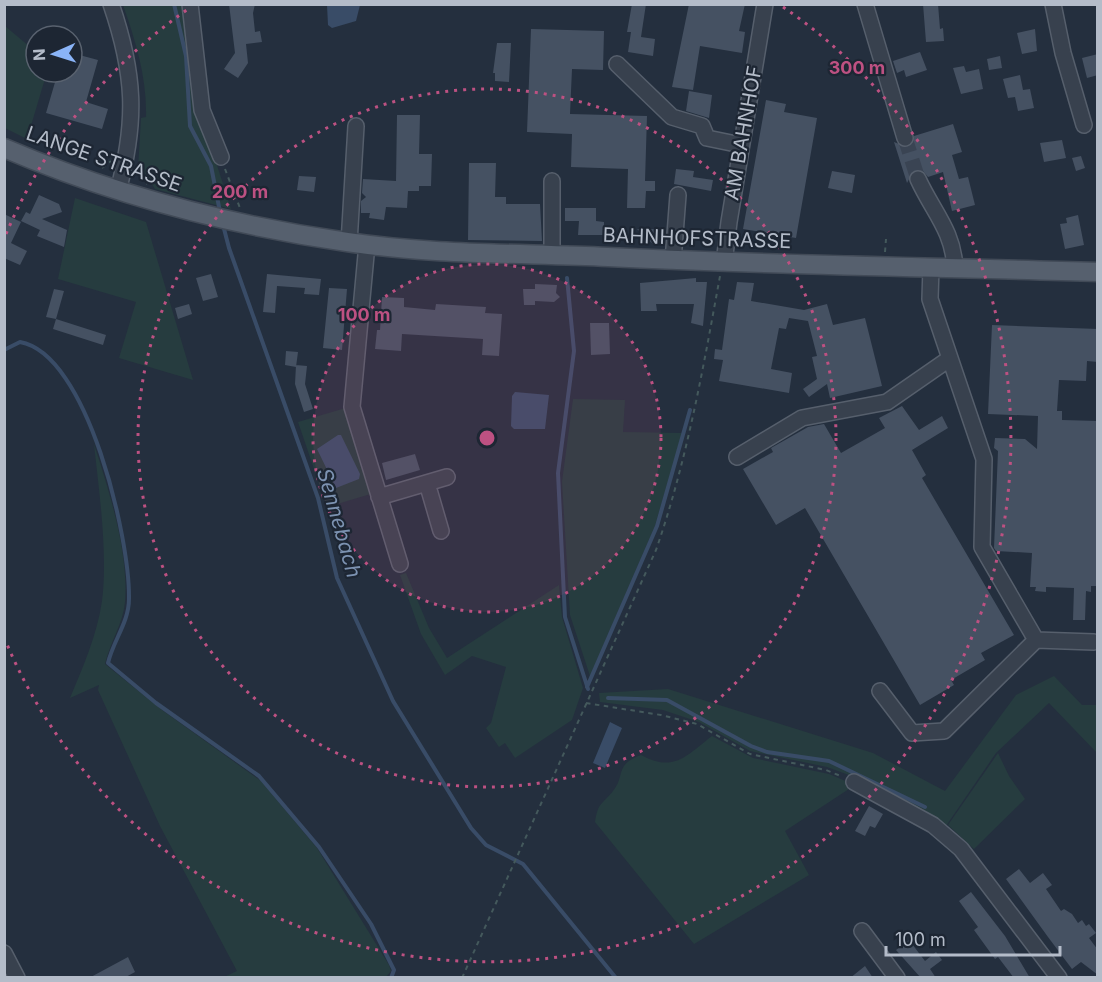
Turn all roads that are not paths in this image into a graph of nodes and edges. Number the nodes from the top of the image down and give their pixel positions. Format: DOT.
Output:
graph roads {
  1 [pos="111,4"];
  2 [pos="190,4"];
  3 [pos="765,4"];
  4 [pos="865,4"];
  5 [pos="1053,4"];
  6 [pos="617,64"];
  7 [pos="1084,125"];
  8 [pos="356,126"];
  9 [pos="905,138"];
  10 [pos="741,145"];
  11 [pos="4,148"];
  12 [pos="221,157"];
  13 [pos="918,179"];
  14 [pos="552,181"];
  15 [pos="118,192"];
  16 [pos="678,195"];
  17 [pos="295,233"];
  18 [pos="358,243"];
  19 [pos="552,256"];
  20 [pos="673,261"];
  21 [pos="931,267"];
  22 [pos="956,268"];
  23 [pos="722,269"];
  24 [pos="1098,272"];
  25 [pos="949,359"];
  26 [pos="737,457"];
  27 [pos="447,477"];
  28 [pos="427,483"];
  29 [pos="379,497"];
  30 [pos="441,531"];
  31 [pos="400,564"];
  32 [pos="1036,640"];
  33 [pos="1094,642"];
  34 [pos="880,691"];
  35 [pos="854,782"];
  36 [pos="862,931"];
  37 [pos="4,953"];
  38 [pos="17,978"];
  39 [pos="897,978"];
  40 [pos="1059,978"];
  1 -- 15 [label="street"];
  2 -- 12 [label="street"];
  3 -- 10 [label="street, AM BAHNHOF"];
  4 -- 9 [label="street"];
  5 -- 7 [label="street"];
  6 -- 10 [label="street"];
  8 -- 18 [label="street"];
  10 -- 23 [label="street, AM BAHNHOF"];
  11 -- 15 [label="main road, LANGE STRASSE"];
  13 -- 22 [label="street"];
  14 -- 19 [label="street"];
  15 -- 17 [label="main road, LANGE STRASSE"];
  16 -- 20 [label="street"];
  17 -- 18 [label="main road, BAHNHOFSTRASSE"];
  18 -- 19 [label="main road, BAHNHOFSTRASSE"];
  18 -- 29 [label="street"];
  19 -- 20 [label="main road, BAHNHOFSTRASSE"];
  20 -- 23 [label="main road, BAHNHOFSTRASSE"];
  21 -- 22 [label="main road, BAHNHOFSTRASSE"];
  21 -- 23 [label="main road, BAHNHOFSTRASSE"];
  21 -- 25 [label="street"];
  22 -- 24 [label="main road, BAHNHOFSTRASSE"];
  25 -- 26 [label="street"];
  25 -- 32 [label="street"];
  27 -- 28 [label="street"];
  28 -- 29 [label="street"];
  28 -- 30 [label="street"];
  29 -- 31 [label="street"];
  32 -- 33 [label="street"];
  32 -- 34 [label="street"];
  35 -- 40 [label="street"];
  36 -- 39 [label="street"];
  37 -- 38 [label="street"];
}
